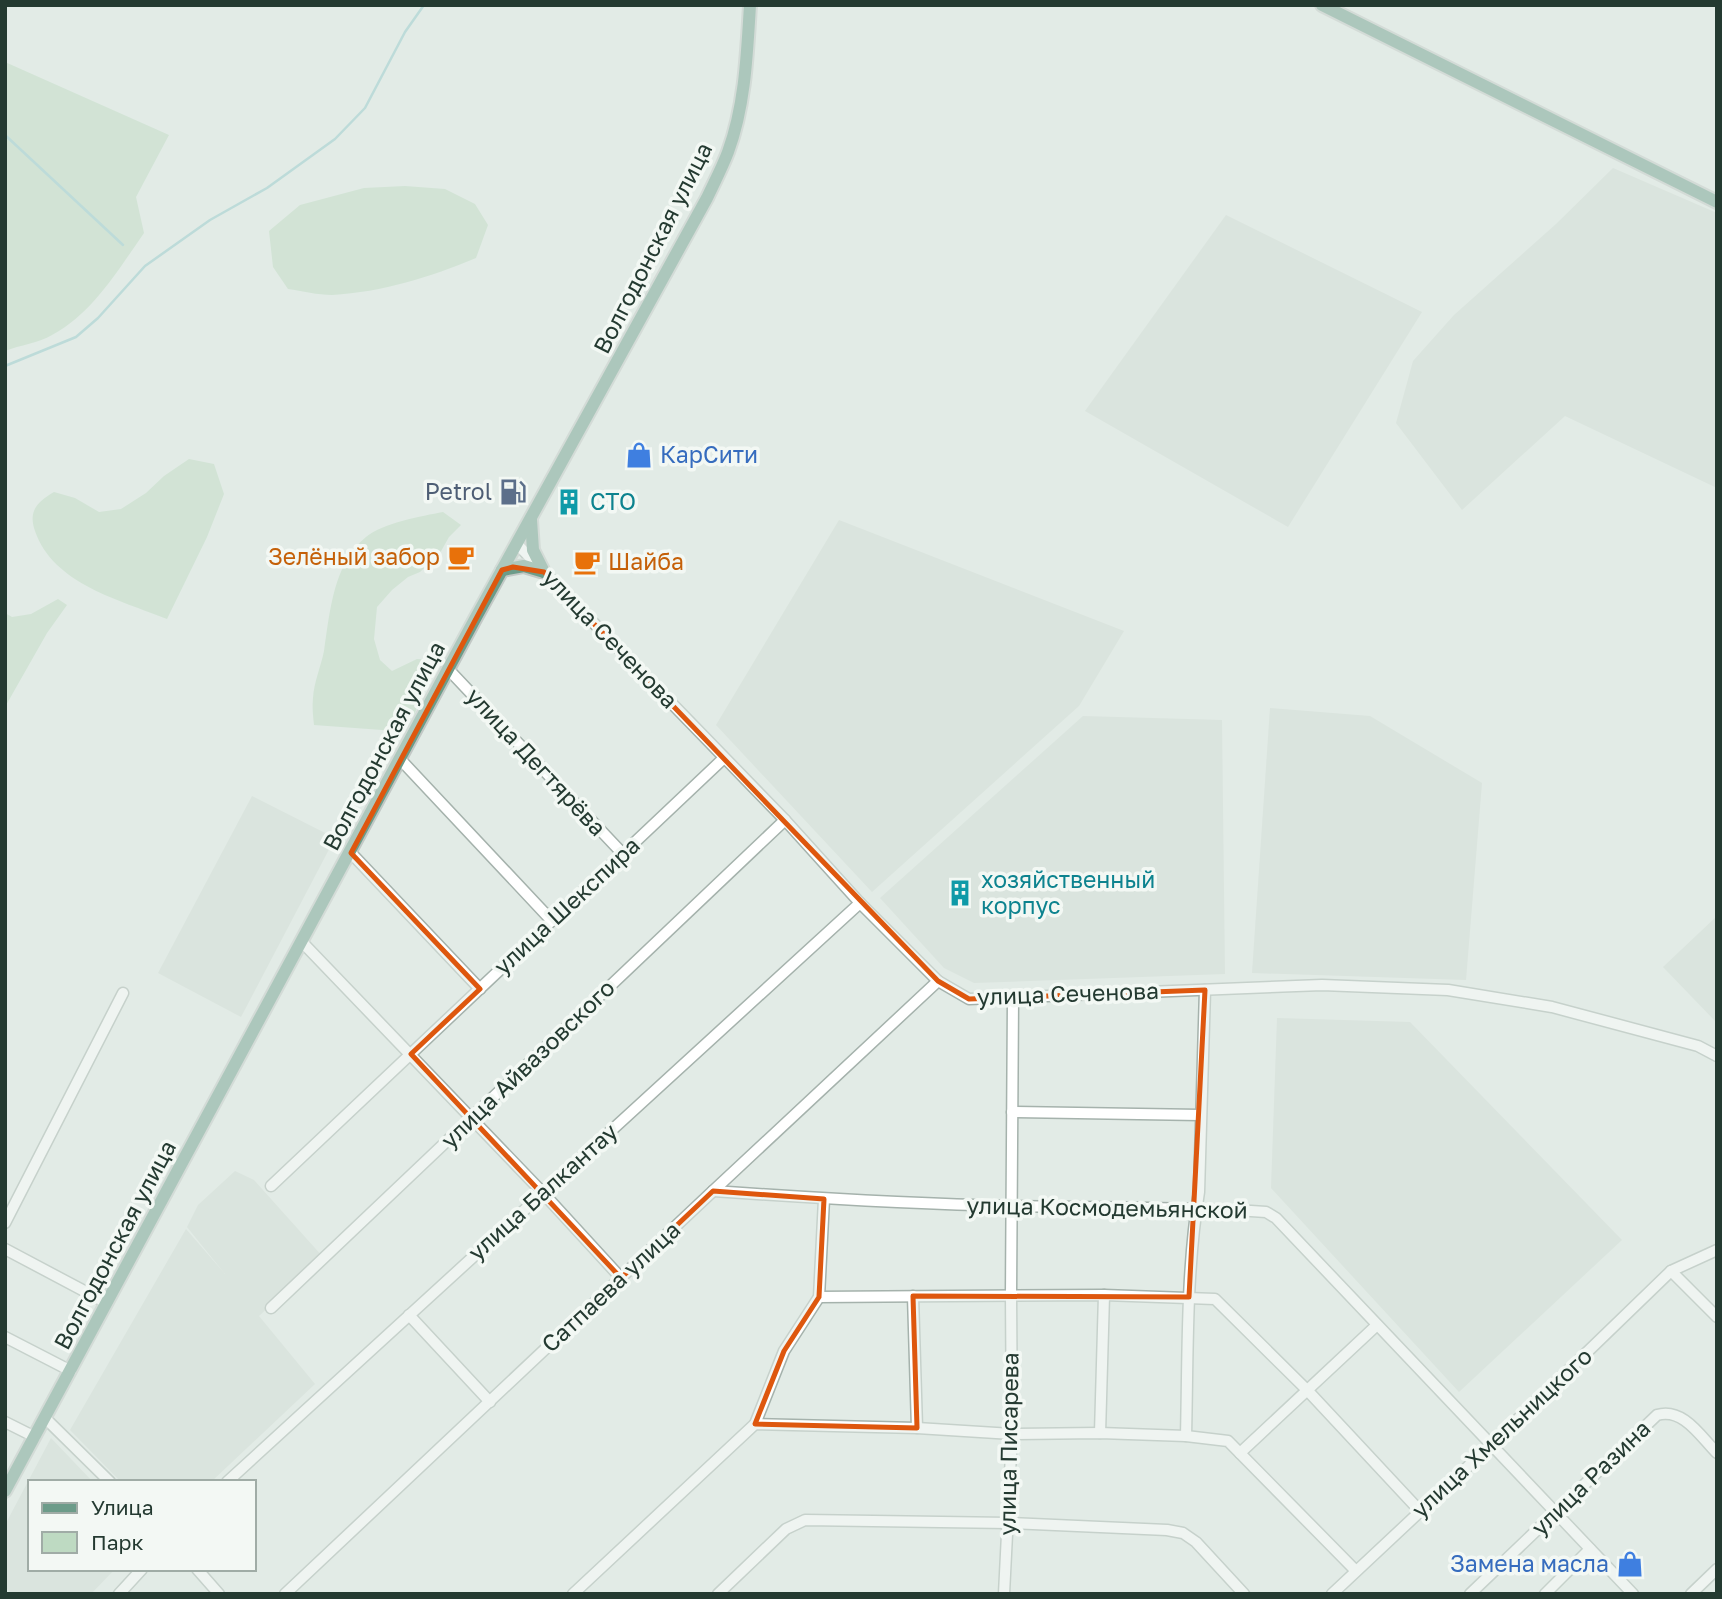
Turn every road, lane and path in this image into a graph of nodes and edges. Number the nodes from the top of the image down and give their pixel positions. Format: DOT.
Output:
graph roads {
  1 [pos="750,5"];
  2 [pos="1322,5"];
  3 [pos="1717,202"];
  4 [pos="531,517"];
  5 [pos="517,544"];
  6 [pos="502,570"];
  7 [pos="544,572"];
  8 [pos="449,670"];
  9 [pos="724,758"];
  10 [pos="400,759"];
  11 [pos="785,820"];
  12 [pos="351,853"];
  13 [pos="623,854"];
  14 [pos="860,903"];
  15 [pos="552,921"];
  16 [pos="302,942"];
  17 [pos="938,981"];
  18 [pos="480,989"];
  19 [pos="1205,990"];
  20 [pos="123,993"];
  21 [pos="1013,998"];
  22 [pos="411,1054"];
  23 [pos="1717,1056"];
  24 [pos="1012,1112"];
  25 [pos="1200,1115"];
  26 [pos="471,1118"];
  27 [pos="271,1186"];
  28 [pos="713,1191"];
  29 [pos="542,1193"];
  30 [pos="824,1199"];
  31 [pos="1011,1206"];
  32 [pos="1196,1208"];
  33 [pos="5,1223"];
  34 [pos="5,1249"];
  35 [pos="1716,1249"];
  36 [pos="1671,1271"];
  37 [pos="621,1278"];
  38 [pos="1011,1294"];
  39 [pos="1104,1295"];
  40 [pos="913,1296"];
  41 [pos="819,1297"];
  42 [pos="1189,1297"];
  43 [pos="105,1302"];
  44 [pos="271,1308"];
  45 [pos="409,1315"];
  46 [pos="1717,1317"];
  47 [pos="1377,1325"];
  48 [pos="5,1337"];
  49 [pos="71,1371"];
  50 [pos="1308,1391"];
  51 [pos="490,1402"];
  52 [pos="45,1418"];
  53 [pos="5,1422"];
  54 [pos="754,1424"];
  55 [pos="917,1428"];
  56 [pos="1100,1433"];
  57 [pos="1012,1434"];
  58 [pos="1186,1436"];
  59 [pos="35,1437"];
  60 [pos="1490,1446"];
  61 [pos="1240,1452"];
  62 [pos="1717,1453"];
  63 [pos="108,1480"];
  64 [pos="228,1480"];
  65 [pos="5,1491"];
  66 [pos="1419,1510"];
  67 [pos="1554,1513"];
  68 [pos="1009,1523"];
  69 [pos="1590,1549"];
  70 [pos="1717,1569"];
  71 [pos="140,1571"];
  72 [pos="199,1571"];
  73 [pos="1356,1571"];
  74 [pos="119,1594"];
  75 [pos="219,1594"];
  76 [pos="285,1594"];
  77 [pos="573,1594"];
  78 [pos="718,1594"];
  79 [pos="1004,1594"];
  80 [pos="1244,1594"];
  81 [pos="1332,1594"];
  82 [pos="1470,1594"];
  83 [pos="1545,1594"];
  84 [pos="1633,1594"];
  85 [pos="1691,1594"];
  1 -- 4 [label="main road, Волгодонская улица"];
  2 -- 3 [label="main road"];
  4 -- 5 [label="main road, Волгодонская улица"];
  4 -- 7 [label="main road"];
  5 -- 6 [label="main road, Волгодонская улица"];
  5 -- 7 [label="street, улица Сеченова"];
  6 -- 7 [label="main road"];
  6 -- 8 [label="main road, Волгодонская улица"];
  7 -- 9 [label="street, улица Сеченова"];
  8 -- 10 [label="main road, Волгодонская улица"];
  8 -- 13 [label="street, улица Дегтярёва"];
  9 -- 11 [label="street, улица Сеченова"];
  9 -- 13 [label="street, улица Шекспира"];
  10 -- 12 [label="main road, Волгодонская улица"];
  10 -- 15 [label="street"];
  11 -- 14 [label="street, улица Сеченова"];
  11 -- 26 [label="street, улица Айвазовского"];
  12 -- 16 [label="main road, Волгодонская улица"];
  12 -- 18 [label="street"];
  13 -- 15 [label="street, улица Шекспира"];
  14 -- 17 [label="street, улица Сеченова"];
  14 -- 29 [label="street, улица Балкантау"];
  15 -- 18 [label="street, улица Шекспира"];
  16 -- 22 [label="street"];
  16 -- 43 [label="main road, Волгодонская улица"];
  17 -- 21 [label="street, улица Сеченова"];
  17 -- 28 [label="street, Сатпаева улица"];
  18 -- 22 [label="street, улица Шекспира"];
  19 -- 21 [label="street, улица Сеченова"];
  19 -- 23 [label="street, улица Сеченова"];
  19 -- 25 [label="street"];
  20 -- 33 [label="street"];
  21 -- 24 [label="street, улица Писарева"];
  22 -- 26 [label="street"];
  22 -- 27 [label="street, улица Шекспира"];
  24 -- 25 [label="street"];
  24 -- 31 [label="street, улица Писарева"];
  25 -- 32 [label="street"];
  26 -- 29 [label="street"];
  26 -- 44 [label="street, улица Айвазовского"];
  28 -- 30 [label="street, улица Космодемьянской"];
  28 -- 37 [label="street, Сатпаева улица"];
  29 -- 37 [label="street"];
  29 -- 45 [label="street, улица Балкантау"];
  30 -- 31 [label="street, улица Космодемьянской"];
  30 -- 41 [label="street"];
  31 -- 32 [label="street, улица Космодемьянской"];
  31 -- 38 [label="street, улица Писарева"];
  32 -- 42 [label="street"];
  32 -- 47 [label="street, улица Космодемьянской"];
  34 -- 43 [label="street"];
  35 -- 36 [label="street, улица Хмельницкого"];
  36 -- 46 [label="street"];
  36 -- 60 [label="street, улица Хмельницкого"];
  37 -- 51 [label="street, Сатпаева улица"];
  38 -- 39 [label="street"];
  38 -- 40 [label="street"];
  38 -- 57 [label="street, улица Писарева"];
  39 -- 42 [label="street"];
  39 -- 56 [label="street"];
  40 -- 41 [label="street"];
  40 -- 55 [label="street"];
  41 -- 54 [label="street"];
  42 -- 50 [label="street"];
  42 -- 58 [label="street"];
  43 -- 49 [label="main road, Волгодонская улица"];
  45 -- 51 [label="street"];
  45 -- 64 [label="street, улица Балкантау"];
  47 -- 50 [label="street"];
  47 -- 60 [label="street, улица Космодемьянской"];
  48 -- 49 [label="street"];
  49 -- 52 [label="main road, Волгодонская улица"];
  50 -- 61 [label="street"];
  50 -- 66 [label="street"];
  51 -- 76 [label="street, Сатпаева улица"];
  52 -- 59 [label="main road, Волгодонская улица"];
  52 -- 63 [label="street"];
  53 -- 59 [label="street"];
  54 -- 55 [label="street"];
  54 -- 77 [label="street"];
  55 -- 57 [label="street"];
  56 -- 57 [label="street"];
  56 -- 58 [label="street"];
  57 -- 68 [label="street, улица Писарева"];
  58 -- 61 [label="street"];
  59 -- 65 [label="main road, Волгодонская улица"];
  60 -- 66 [label="street, улица Хмельницкого"];
  60 -- 67 [label="street, улица Космодемьянской"];
  61 -- 73 [label="street"];
  62 -- 67 [label="street, улица Разина"];
  66 -- 73 [label="street, улица Хмельницкого"];
  67 -- 69 [label="street, улица Космодемьянской"];
  67 -- 82 [label="street, улица Разина"];
  68 -- 78 [label="street"];
  68 -- 79 [label="street, улица Писарева"];
  68 -- 80 [label="street"];
  69 -- 83 [label="street"];
  69 -- 84 [label="street, улица Космодемьянской"];
  70 -- 85 [label="street"];
  71 -- 74 [label="street"];
  72 -- 75 [label="street"];
  73 -- 81 [label="street, улица Хмельницкого"];
}
